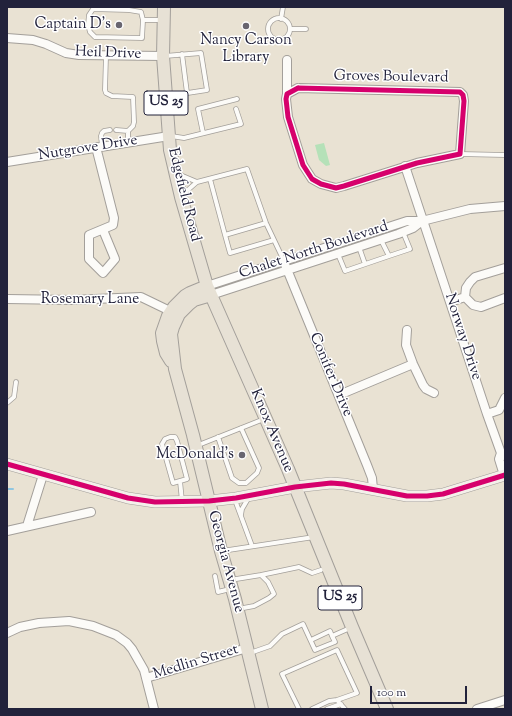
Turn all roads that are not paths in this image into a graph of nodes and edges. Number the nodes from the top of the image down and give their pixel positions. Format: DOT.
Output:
graph roads {
  1 [pos="164,7"];
  2 [pos="283,7"];
  3 [pos="281,19"];
  4 [pos="143,20"];
  5 [pos="164,20"];
  6 [pos="306,28"];
  7 [pos="290,29"];
  8 [pos="7,38"];
  9 [pos="182,54"];
  10 [pos="106,56"];
  11 [pos="163,56"];
  12 [pos="287,60"];
  13 [pos="203,66"];
  14 [pos="198,67"];
  15 [pos="205,79"];
  16 [pos="200,80"];
  17 [pos="187,93"];
  18 [pos="287,94"];
  19 [pos="166,96"];
  20 [pos="237,99"];
  21 [pos="236,109"];
  22 [pos="110,130"];
  23 [pos="116,130"];
  24 [pos="128,131"];
  25 [pos="203,133"];
  26 [pos="169,136"];
  27 [pos="128,142"];
  28 [pos="99,147"];
  29 [pos="460,154"];
  30 [pos="505,155"];
  31 [pos="7,162"];
  32 [pos="405,166"];
  33 [pos="175,172"];
  34 [pos="210,179"];
  35 [pos="197,182"];
  36 [pos="180,197"];
  37 [pos="505,206"];
  38 [pos="422,221"];
  39 [pos="266,223"];
  40 [pos="103,230"];
  41 [pos="403,232"];
  42 [pos="225,235"];
  43 [pos="274,240"];
  44 [pos="382,240"];
  45 [pos="359,247"];
  46 [pos="338,254"];
  47 [pos="389,256"];
  48 [pos="284,262"];
  49 [pos="365,264"];
  50 [pos="505,268"];
  51 [pos="288,270"];
  52 [pos="209,291"];
  53 [pos="465,297"];
  54 [pos="505,298"];
  55 [pos="7,299"];
  56 [pos="450,302"];
  57 [pos="170,311"];
  58 [pos="407,330"];
  59 [pos="413,364"];
  60 [pos="175,369"];
  61 [pos="16,382"];
  62 [pos="434,393"];
  63 [pos="339,395"];
  64 [pos="505,398"];
  65 [pos="7,404"];
  66 [pos="502,412"];
  67 [pos="487,414"];
  68 [pos="266,418"];
  69 [pos="241,428"];
  70 [pos="218,437"];
  71 [pos="196,446"];
  72 [pos="503,454"];
  73 [pos="7,464"];
  74 [pos="43,474"];
  75 [pos="505,475"];
  76 [pos="180,481"];
  77 [pos="295,487"];
  78 [pos="373,489"];
  79 [pos="250,495"];
  80 [pos="235,498"];
  81 [pos="182,501"];
  82 [pos="209,501"];
  83 [pos="91,512"];
  84 [pos="241,515"];
  85 [pos="27,526"];
  86 [pos="7,531"];
  87 [pos="315,537"];
  88 [pos="252,546"];
  89 [pos="221,551"];
  90 [pos="320,570"];
  91 [pos="261,575"];
  92 [pos="215,576"];
  93 [pos="231,584"];
  94 [pos="238,610"];
  95 [pos="352,627"];
  96 [pos="7,633"];
  97 [pos="332,636"];
  98 [pos="311,640"];
  99 [pos="248,651"];
  100 [pos="146,678"];
  101 [pos="505,700"];
  102 [pos="339,702"];
  103 [pos="488,708"];
  104 [pos="154,709"];
  105 [pos="262,709"];
  106 [pos="299,709"];
  107 [pos="312,709"];
  108 [pos="327,709"];
  109 [pos="345,709"];
  110 [pos="387,709"];
  111 [pos="478,709"];
  1 -- 5 [label="main road, Edgefield Road / US 25"];
  2 -- 3 [label="lane"];
  3 -- 7 [label="lane"];
  3 -- 7 [label="lane"];
  4 -- 4 [label="lane"];
  4 -- 5 [label="lane"];
  5 -- 11 [label="main road, Edgefield Road / US 25"];
  6 -- 7 [label="lane"];
  8 -- 10 [label="street, Heil Drive"];
  9 -- 11 [label="lane"];
  9 -- 13 [label="lane"];
  9 -- 17 [label="lane"];
  10 -- 11 [label="street, Heil Drive"];
  10 -- 24 [label="lane"];
  11 -- 19 [label="main road, Edgefield Road / US 25"];
  12 -- 18 [label="street"];
  13 -- 14 [label="lane"];
  13 -- 15 [label="lane"];
  15 -- 16 [label="lane"];
  15 -- 17 [label="lane"];
  17 -- 19 [label="lane"];
  18 -- 29 [label="street, Groves Boulevard"];
  18 -- 32 [label="street"];
  19 -- 26 [label="main road, Edgefield Road / US 25"];
  20 -- 25 [label="lane"];
  21 -- 25 [label="lane"];
  22 -- 28 [label="lane"];
  23 -- 24 [label="lane"];
  24 -- 27 [label="lane"];
  25 -- 26 [label="lane"];
  26 -- 27 [label="street, Nutgrove Drive"];
  26 -- 33 [label="main road, Edgefield Road / US 25"];
  27 -- 28 [label="street, Nutgrove Drive"];
  28 -- 31 [label="street, Nutgrove Drive"];
  28 -- 40 [label="street"];
  29 -- 30 [label="lane"];
  29 -- 32 [label="street"];
  32 -- 38 [label="street"];
  33 -- 35 [label="lane"];
  33 -- 36 [label="main road, Edgefield Road / US 25"];
  34 -- 35 [label="lane"];
  34 -- 39 [label="lane"];
  34 -- 42 [label="lane"];
  35 -- 36 [label="lane"];
  36 -- 52 [label="main road, Edgefield Road / US 25"];
  37 -- 38 [label="street, Chalet North Boulevard"];
  38 -- 41 [label="street, Chalet North Boulevard"];
  38 -- 48 [label="street, Chalet North Boulevard"];
  38 -- 56 [label="street, Norway Drive"];
  39 -- 42 [label="lane"];
  39 -- 43 [label="lane"];
  40 -- 40 [label="street"];
  41 -- 44 [label="street, Chalet North Boulevard"];
  41 -- 47 [label="lane"];
  42 -- 43 [label="lane"];
  43 -- 48 [label="lane"];
  44 -- 45 [label="street, Chalet North Boulevard"];
  44 -- 47 [label="lane"];
  45 -- 46 [label="street, Chalet North Boulevard"];
  45 -- 49 [label="lane"];
  46 -- 49 [label="lane"];
  46 -- 51 [label="street, Chalet North Boulevard"];
  47 -- 49 [label="lane"];
  48 -- 51 [label="street, Conifer Drive"];
  48 -- 52 [label="street, Chalet North Boulevard"];
  50 -- 53 [label="street"];
  51 -- 52 [label="street, Chalet North Boulevard"];
  51 -- 63 [label="street, Conifer Drive"];
  52 -- 57 [label="main road, Georgia Avenue"];
  52 -- 60 [label="main road, Georgia Avenue"];
  52 -- 68 [label="main road, Knox Avenue / US 25"];
  53 -- 54 [label="street"];
  53 -- 56 [label="street"];
  55 -- 57 [label="street, Rosemary Lane"];
  56 -- 67 [label="street, Norway Drive"];
  57 -- 60 [label="main road, Georgia Avenue"];
  58 -- 59 [label="street"];
  59 -- 62 [label="street"];
  59 -- 63 [label="street"];
  60 -- 71 [label="main road, Georgia Avenue"];
  61 -- 65 [label="lane"];
  63 -- 78 [label="street, Conifer Drive"];
  64 -- 66 [label="street"];
  66 -- 67 [label="street"];
  67 -- 72 [label="street, Norway Drive"];
  68 -- 69 [label="lane"];
  68 -- 77 [label="main road, Knox Avenue / US 25"];
  69 -- 70 [label="lane"];
  69 -- 70 [label="lane"];
  70 -- 71 [label="lane"];
  71 -- 82 [label="main road, Georgia Avenue"];
  72 -- 75 [label="street, Norway Drive"];
  73 -- 74 [label="street"];
  74 -- 81 [label="street"];
  74 -- 85 [label="street"];
  75 -- 78 [label="street"];
  76 -- 76 [label="lane"];
  76 -- 81 [label="lane"];
  77 -- 78 [label="street"];
  77 -- 79 [label="street"];
  77 -- 87 [label="main road, Knox Avenue / US 25"];
  79 -- 80 [label="street"];
  79 -- 84 [label="lane"];
  80 -- 82 [label="street"];
  80 -- 84 [label="lane"];
  81 -- 82 [label="street"];
  82 -- 89 [label="main road, Georgia Avenue"];
  83 -- 85 [label="street"];
  84 -- 88 [label="lane"];
  85 -- 86 [label="street"];
  87 -- 88 [label="lane"];
  87 -- 95 [label="main road, Knox Avenue / US 25"];
  88 -- 89 [label="lane"];
  89 -- 93 [label="main road, Georgia Avenue"];
  90 -- 91 [label="lane"];
  91 -- 93 [label="lane"];
  91 -- 94 [label="lane"];
  92 -- 93 [label="lane"];
  93 -- 94 [label="main road, Georgia Avenue"];
  94 -- 99 [label="main road, Georgia Avenue"];
  95 -- 97 [label="lane"];
  95 -- 110 [label="main road, Knox Avenue / US 25"];
  96 -- 100 [label="street"];
  97 -- 98 [label="lane"];
  97 -- 98 [label="lane"];
  98 -- 99 [label="lane"];
  99 -- 100 [label="street, Medlin Street"];
  99 -- 105 [label="main road, Georgia Avenue"];
  100 -- 104 [label="street"];
  101 -- 103 [label="street"];
  102 -- 106 [label="lane"];
  102 -- 107 [label="lane"];
  102 -- 108 [label="lane"];
  102 -- 109 [label="lane"];
  103 -- 111 [label="street"];
}
